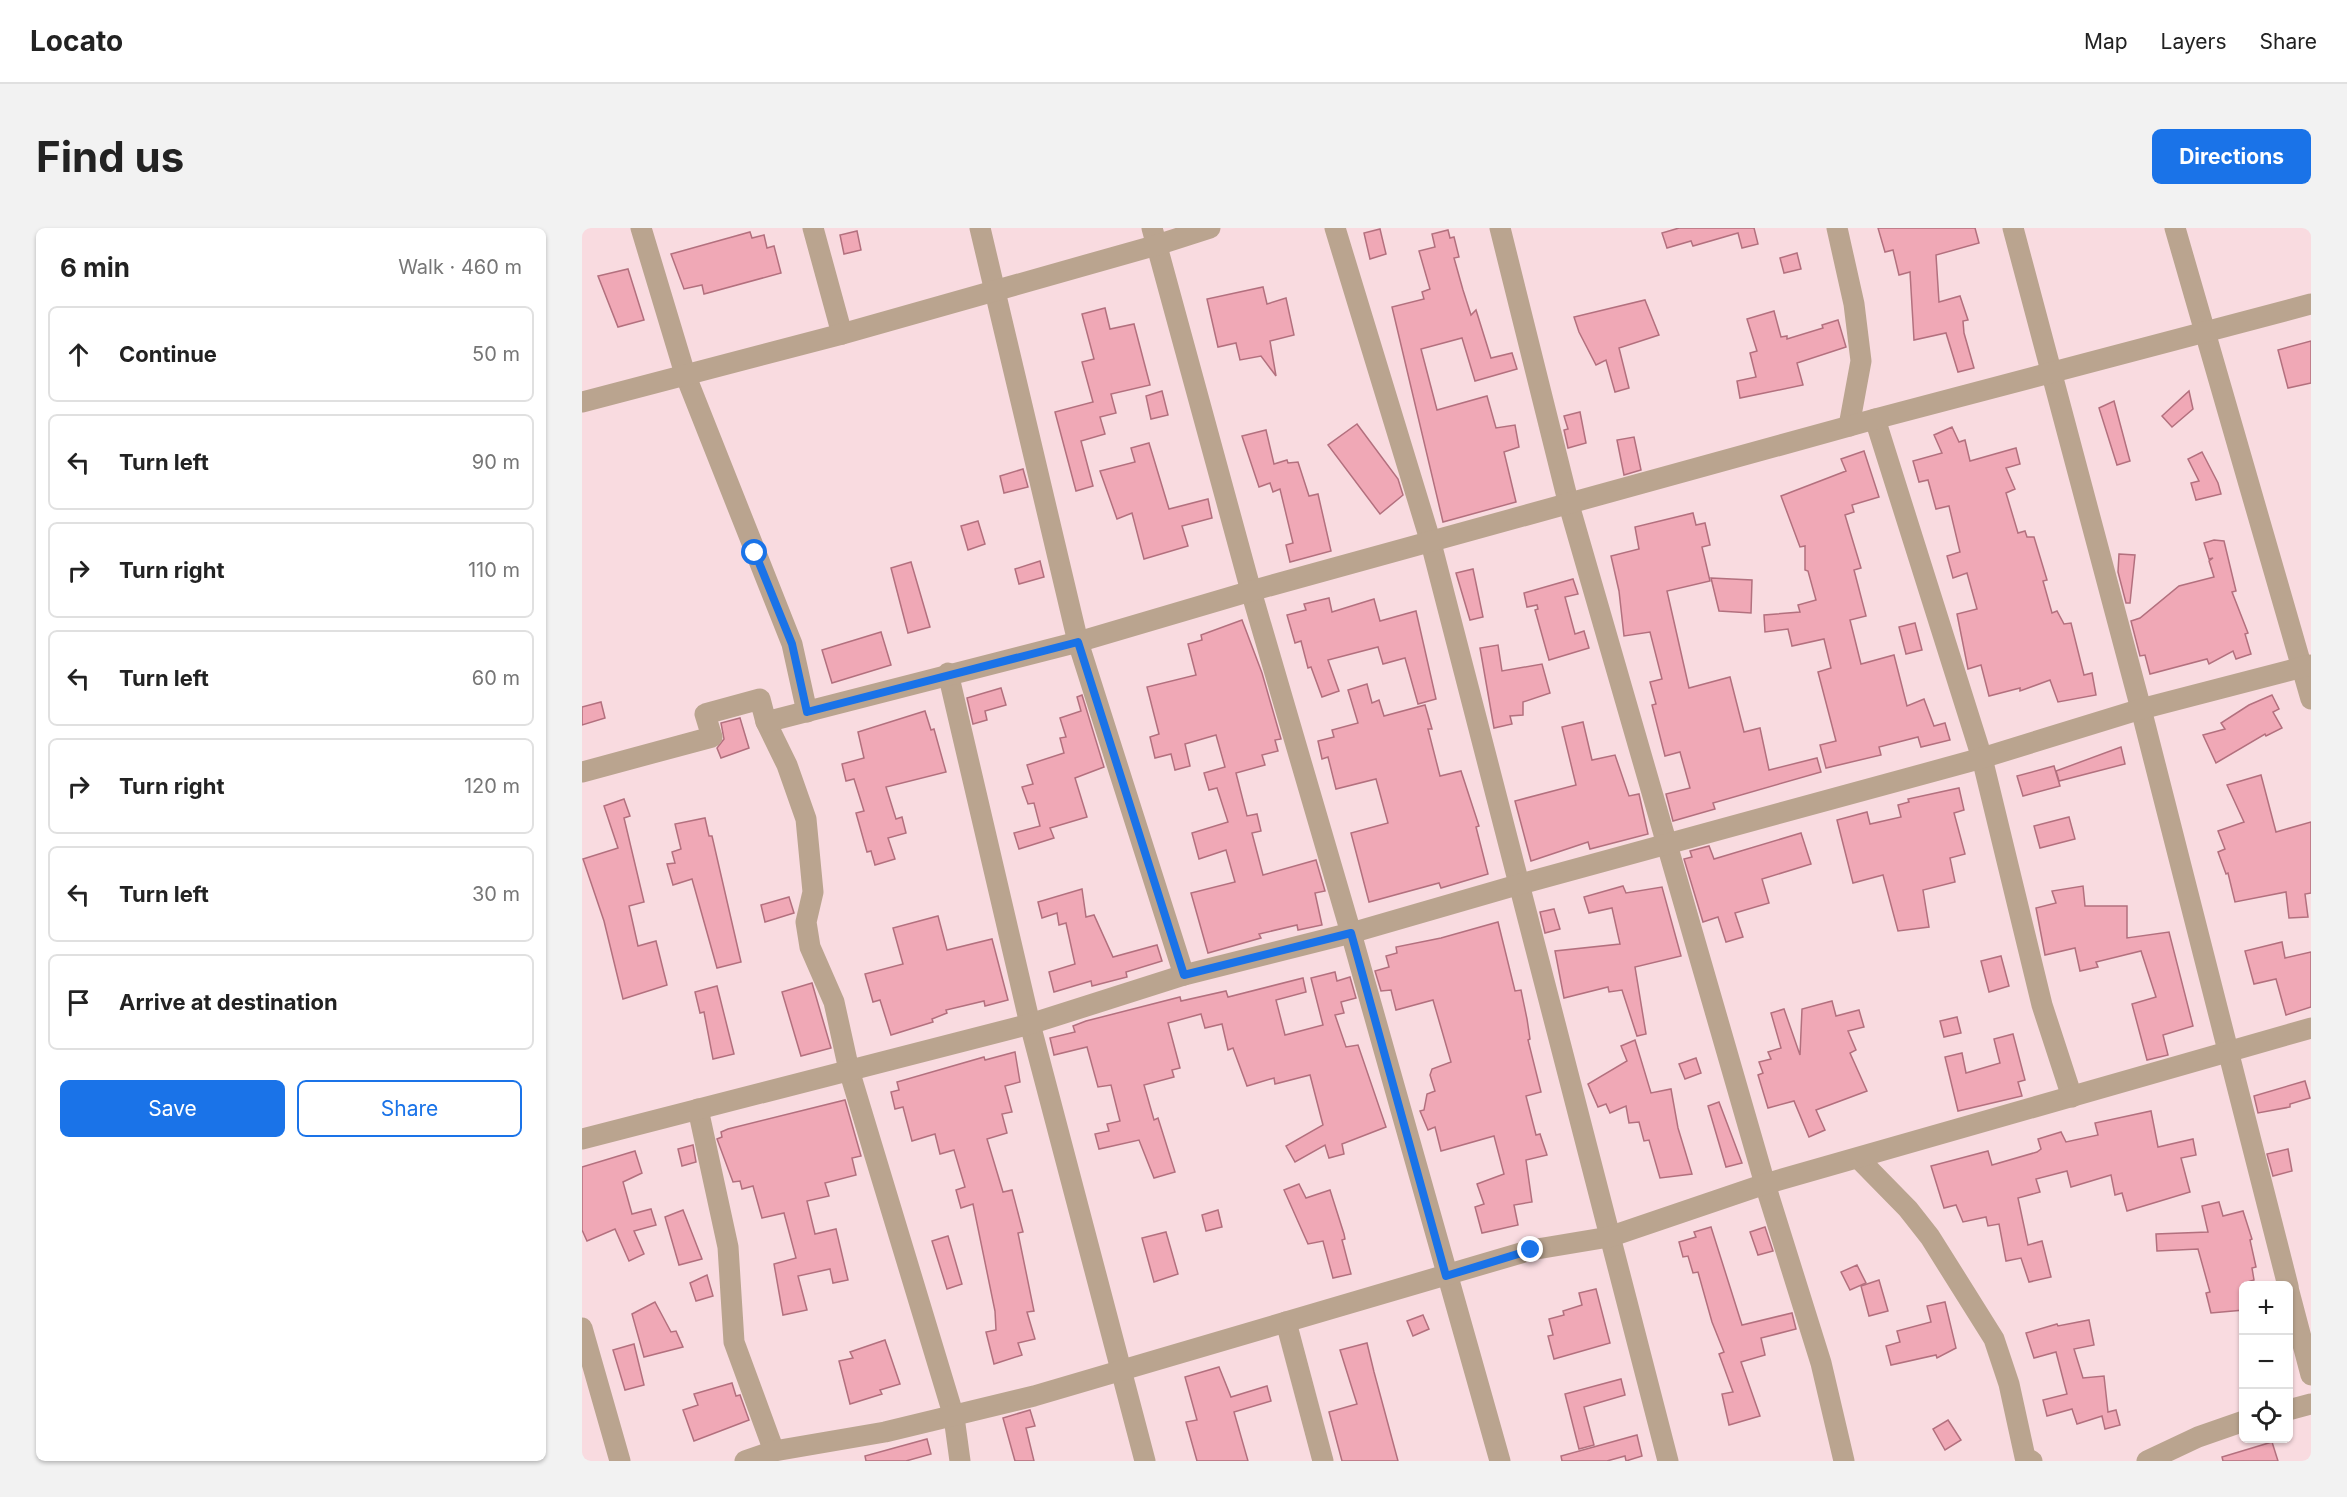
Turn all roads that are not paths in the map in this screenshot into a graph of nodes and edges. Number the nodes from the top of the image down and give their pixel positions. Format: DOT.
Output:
graph roads {
  1 [pos="641,228"];
  2 [pos="813,228"];
  3 [pos="980,228"];
  4 [pos="1210,228"];
  5 [pos="1335,228"];
  6 [pos="1500,228"];
  7 [pos="1837,228"];
  8 [pos="2013,228"];
  9 [pos="2175,228"];
  10 [pos="1155,237"];
  11 [pos="996,289"];
  12 [pos="2311,304"];
  13 [pos="2204,333"];
  14 [pos="842,334"];
  15 [pos="685,374"];
  16 [pos="2050,375"];
  17 [pos="582,402"];
  18 [pos="1875,419"];
  19 [pos="1849,426"];
  20 [pos="1569,505"];
  21 [pos="1431,543"];
  22 [pos="1251,591"];
  23 [pos="1078,642"];
  24 [pos="2307,666"];
  25 [pos="948,673"];
  26 [pos="2311,699"];
  27 [pos="2141,709"];
  28 [pos="807,712"];
  29 [pos="766,722"];
  30 [pos="1982,758"];
  31 [pos="582,772"];
  32 [pos="1667,844"];
  33 [pos="1517,885"];
  34 [pos="1351,933"];
  35 [pos="1184,975"];
  36 [pos="1030,1024"];
  37 [pos="2311,1028"];
  38 [pos="2227,1052"];
  39 [pos="849,1070"];
  40 [pos="2072,1097"];
  41 [pos="698,1109"];
  42 [pos="582,1139"];
  43 [pos="1858,1158"];
  44 [pos="1765,1185"];
  45 [pos="1609,1237"];
  46 [pos="1446,1276"];
  47 [pos="2286,1281"];
  48 [pos="2293,1306"];
  49 [pos="1286,1322"];
  50 [pos="582,1328"];
  51 [pos="1119,1369"];
  52 [pos="2311,1375"];
  53 [pos="2311,1404"];
  54 [pos="2293,1409"];
  55 [pos="954,1417"];
  56 [pos="2239,1423"];
  57 [pos="788,1454"];
  58 [pos="2168,1457"];
  59 [pos="2027,1460"];
  60 [pos="620,1461"];
  61 [pos="745,1461"];
  62 [pos="960,1461"];
  63 [pos="1144,1461"];
  64 [pos="1323,1461"];
  65 [pos="1500,1461"];
  66 [pos="1668,1461"];
  67 [pos="1844,1461"];
  68 [pos="2147,1461"];
  1 -- 15 [label="street"];
  2 -- 14 [label="street"];
  3 -- 11 [label="street"];
  4 -- 10 [label="street"];
  5 -- 21 [label="street"];
  6 -- 20 [label="street"];
  7 -- 19 [label="street"];
  8 -- 16 [label="street"];
  9 -- 13 [label="street"];
  10 -- 11 [label="street"];
  10 -- 22 [label="street"];
  11 -- 14 [label="street"];
  11 -- 23 [label="street"];
  12 -- 13 [label="street"];
  13 -- 16 [label="street"];
  13 -- 24 [label="street"];
  14 -- 15 [label="street"];
  15 -- 17 [label="street"];
  15 -- 28 [label="street"];
  16 -- 18 [label="street"];
  16 -- 27 [label="street"];
  18 -- 19 [label="street"];
  18 -- 30 [label="street"];
  19 -- 20 [label="street"];
  20 -- 21 [label="street"];
  20 -- 32 [label="street"];
  21 -- 22 [label="street"];
  21 -- 33 [label="street"];
  22 -- 23 [label="street"];
  22 -- 34 [label="street"];
  23 -- 25 [label="street"];
  23 -- 35 [label="street"];
  24 -- 26 [label="street"];
  24 -- 27 [label="street"];
  25 -- 28 [label="street"];
  25 -- 36 [label="street"];
  27 -- 30 [label="street"];
  27 -- 38 [label="street"];
  28 -- 29 [label="street"];
  29 -- 31 [label="street"];
  29 -- 39 [label="street"];
  30 -- 32 [label="street"];
  30 -- 40 [label="street"];
  32 -- 33 [label="street"];
  32 -- 44 [label="street"];
  33 -- 34 [label="street"];
  33 -- 45 [label="street"];
  34 -- 35 [label="street"];
  34 -- 46 [label="street"];
  35 -- 36 [label="street"];
  36 -- 39 [label="street"];
  36 -- 51 [label="street"];
  37 -- 38 [label="street"];
  38 -- 40 [label="street"];
  38 -- 47 [label="street"];
  39 -- 41 [label="street"];
  39 -- 55 [label="street"];
  40 -- 43 [label="street"];
  41 -- 42 [label="street"];
  41 -- 57 [label="street"];
  43 -- 44 [label="street"];
  43 -- 59 [label="street"];
  44 -- 45 [label="street"];
  44 -- 67 [label="street"];
  45 -- 46 [label="street"];
  45 -- 66 [label="street"];
  46 -- 49 [label="street"];
  46 -- 65 [label="street"];
  48 -- 52 [label="street"];
  49 -- 51 [label="street"];
  49 -- 64 [label="street"];
  50 -- 60 [label="street"];
  51 -- 55 [label="street"];
  51 -- 63 [label="street"];
  53 -- 54 [label="street"];
  55 -- 57 [label="street"];
  55 -- 62 [label="street"];
  56 -- 58 [label="street"];
  57 -- 61 [label="street"];
  58 -- 68 [label="street"];
}
